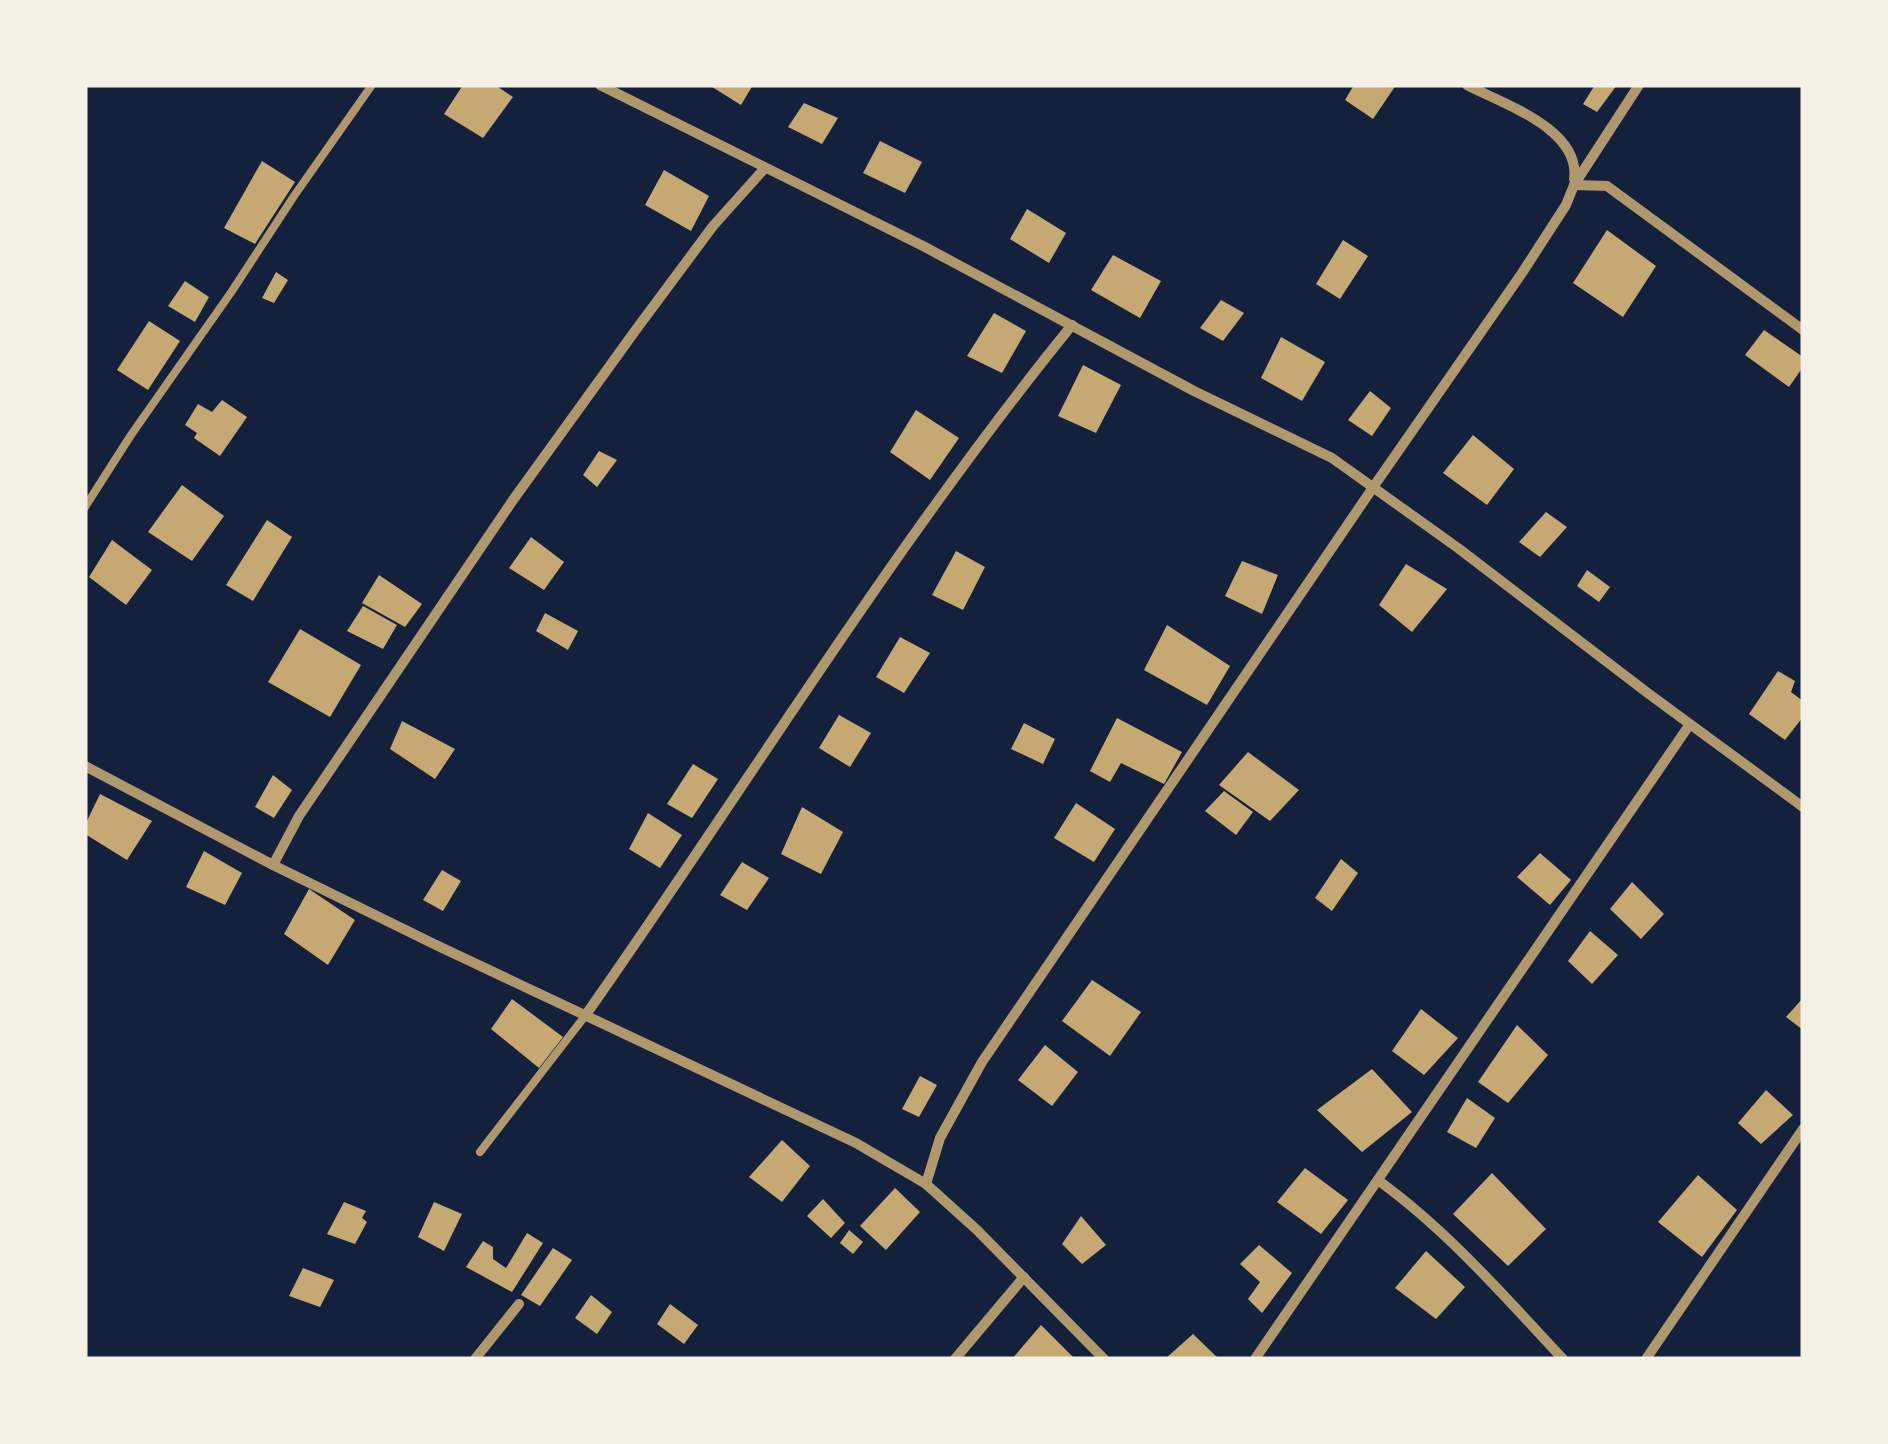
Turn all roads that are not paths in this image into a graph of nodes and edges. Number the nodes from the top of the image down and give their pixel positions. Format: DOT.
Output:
graph roads {
  1 [pos="372,85"];
  2 [pos="600,85"];
  3 [pos="1467,85"];
  4 [pos="1639,85"];
  5 [pos="764,168"];
  6 [pos="1574,185"];
  7 [pos="1072,326"];
  8 [pos="1803,330"];
  9 [pos="1374,486"];
  10 [pos="85,507"];
  11 [pos="1690,724"];
  12 [pos="85,766"];
  13 [pos="1803,807"];
  14 [pos="273,865"];
  15 [pos="585,1016"];
  16 [pos="1803,1129"];
  17 [pos="480,1152"];
  18 [pos="1379,1181"];
  19 [pos="926,1184"];
  20 [pos="1024,1277"];
  21 [pos="519,1304"];
  22 [pos="475,1359"];
  23 [pos="955,1359"];
  24 [pos="1104,1359"];
  25 [pos="1255,1359"];
  26 [pos="1563,1359"];
  27 [pos="1646,1359"];
  1 -- 10 [label="lane"];
  2 -- 5 [label="street"];
  3 -- 6 [label="street"];
  4 -- 6 [label="street"];
  5 -- 7 [label="street"];
  5 -- 14 [label="street"];
  6 -- 8 [label="street"];
  6 -- 9 [label="street"];
  7 -- 9 [label="street"];
  7 -- 15 [label="street"];
  9 -- 11 [label="street"];
  9 -- 19 [label="street"];
  11 -- 13 [label="street"];
  11 -- 18 [label="street"];
  12 -- 14 [label="street"];
  14 -- 15 [label="street"];
  15 -- 17 [label="lane"];
  15 -- 19 [label="street"];
  16 -- 27 [label="street"];
  18 -- 25 [label="street"];
  18 -- 26 [label="street"];
  19 -- 20 [label="street"];
  20 -- 23 [label="street"];
  20 -- 24 [label="street"];
  21 -- 22 [label="street"];
}
